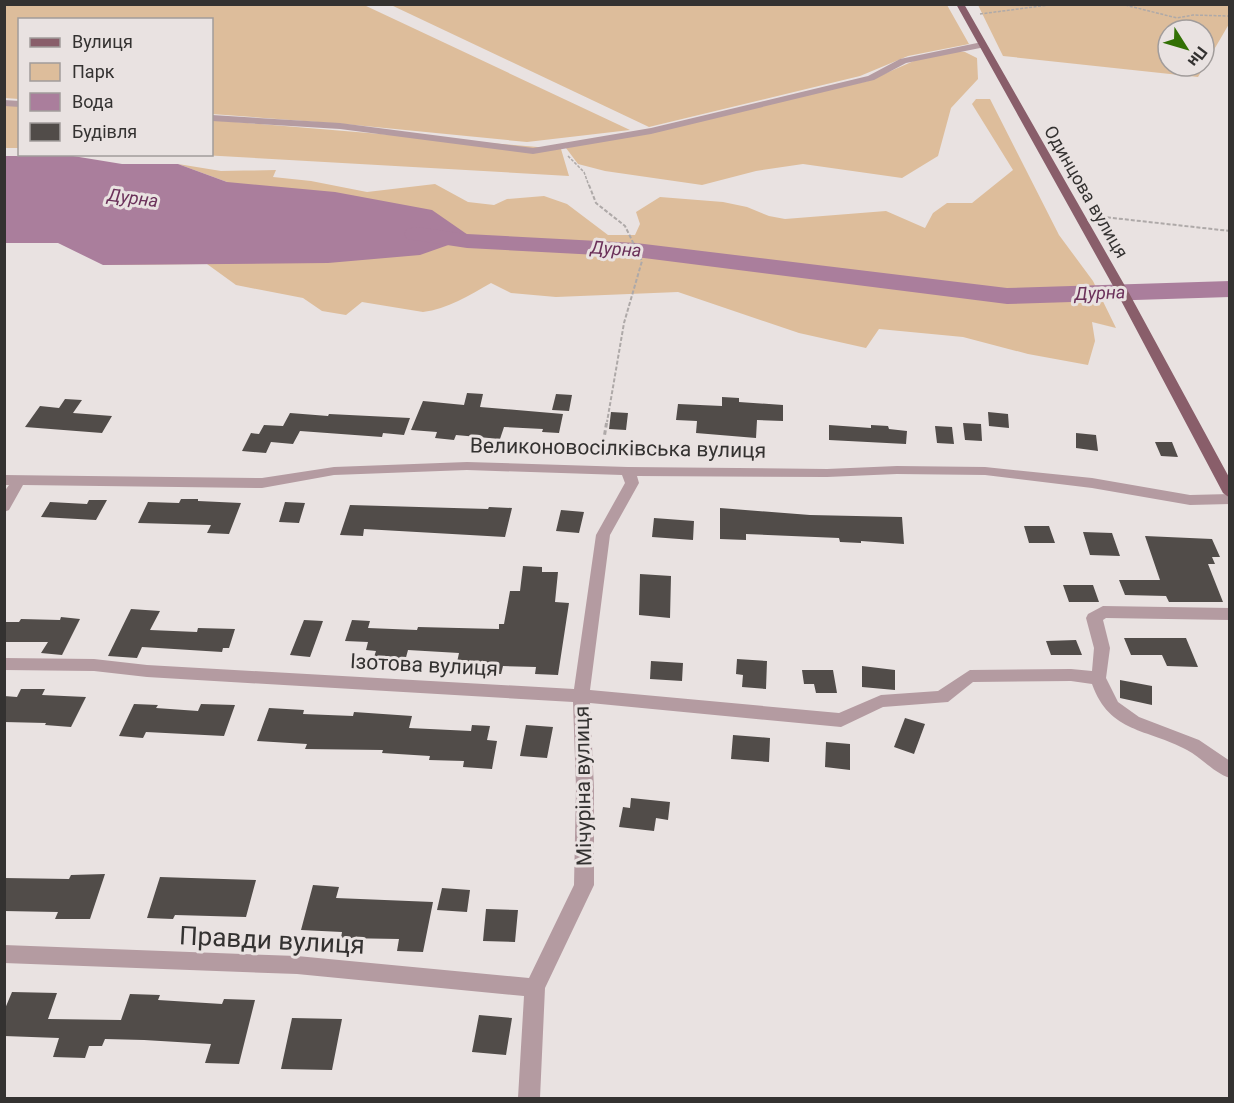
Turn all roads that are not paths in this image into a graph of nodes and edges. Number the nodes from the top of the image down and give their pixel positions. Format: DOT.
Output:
graph roads {
  1 [pos="960,4"];
  2 [pos="982,45"];
  3 [pos="213,117"];
  4 [pos="628,471"];
  5 [pos="11,480"];
  6 [pos="1230,493"];
  7 [pos="1230,499"];
  8 [pos="4,507"];
  9 [pos="1230,614"];
  10 [pos="4,664"];
  11 [pos="1098,678"];
  12 [pos="581,696"];
  13 [pos="1230,771"];
  14 [pos="4,954"];
  15 [pos="535,988"];
  16 [pos="529,1098"];
  1 -- 2 [label="main road, Одинцова вулиця"];
  2 -- 3 [label="street"];
  2 -- 6 [label="main road, Одинцова вулиця"];
  4 -- 5 [label="street, Великоновосілківська вулиця"];
  4 -- 7 [label="street, Великоновосілківська вулиця"];
  4 -- 12 [label="street, Мічуріна вулиця"];
  5 -- 8 [label="street"];
  9 -- 11 [label="street"];
  10 -- 12 [label="street, Ізотова вулиця"];
  11 -- 12 [label="street, Ізотова вулиця"];
  11 -- 13 [label="street"];
  12 -- 15 [label="street, Мічуріна вулиця"];
  14 -- 15 [label="street, Правди вулиця"];
  15 -- 16 [label="street, Мічуріна вулиця"];
}
